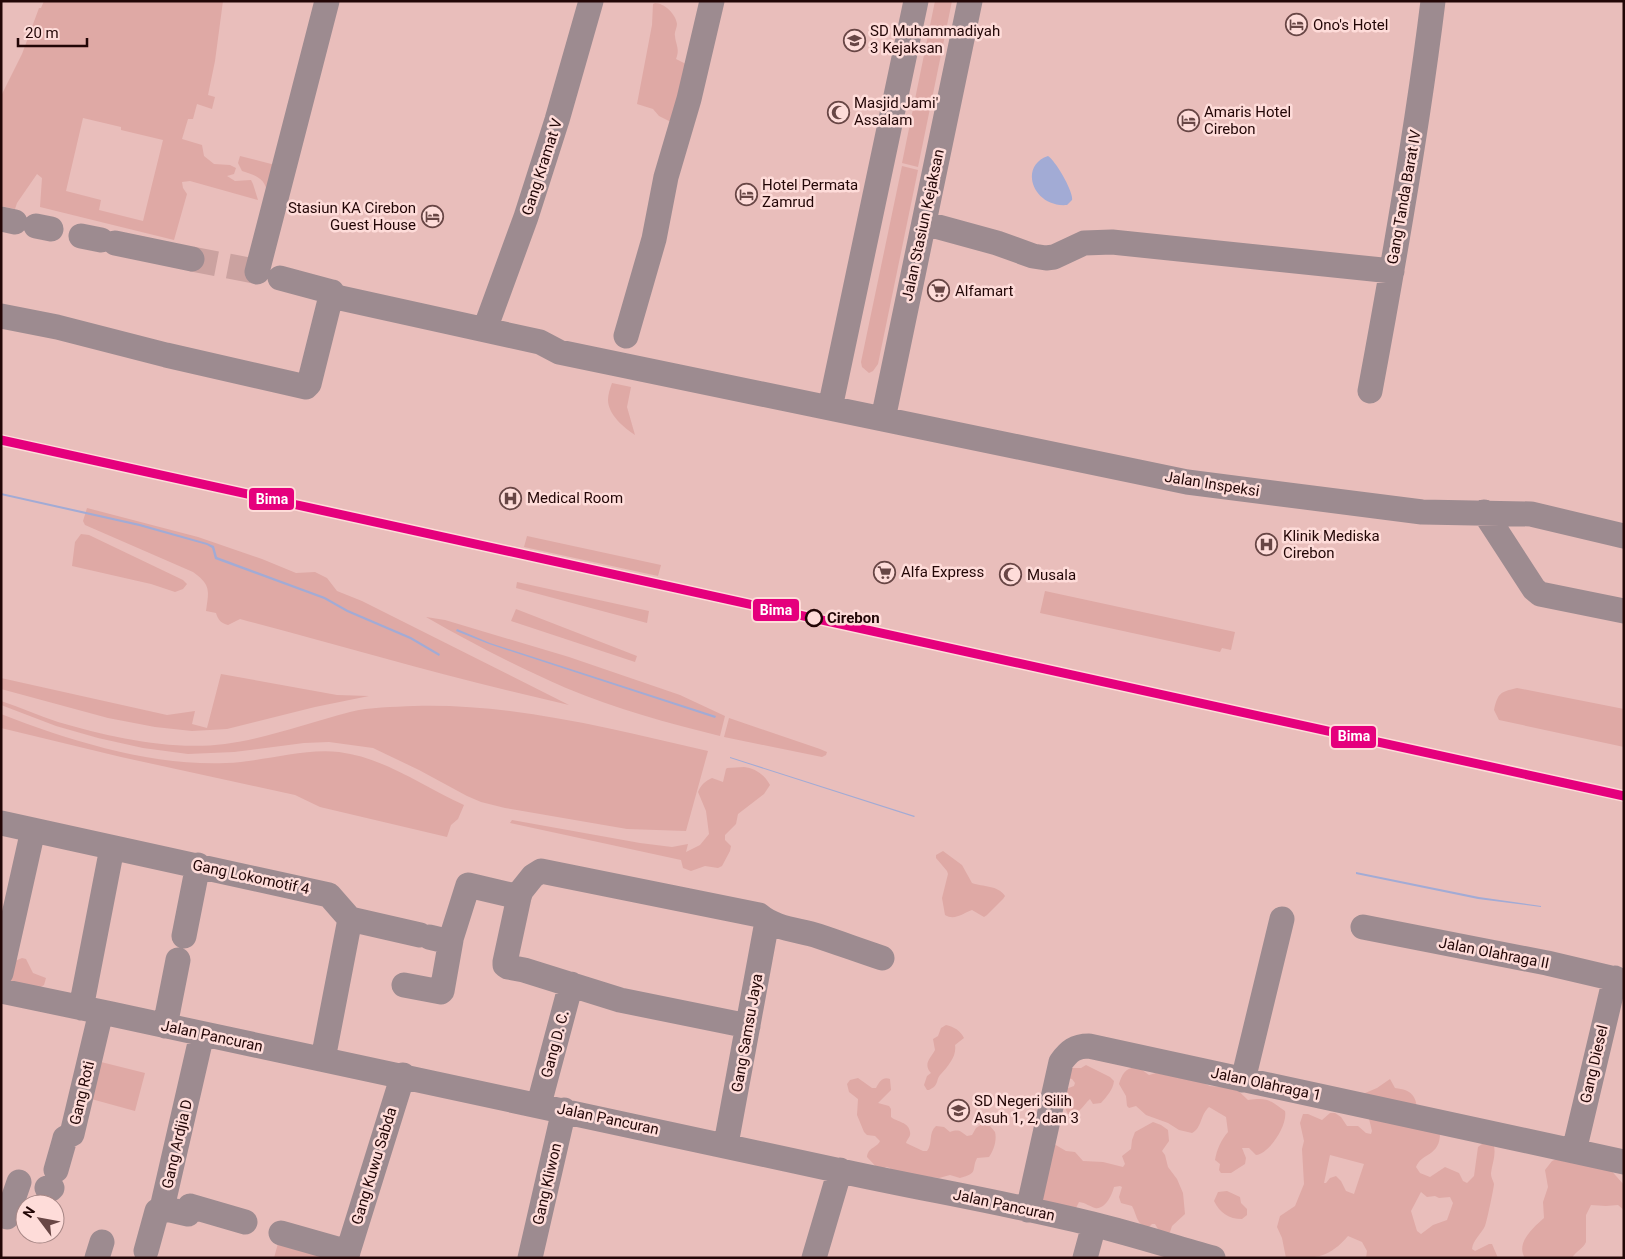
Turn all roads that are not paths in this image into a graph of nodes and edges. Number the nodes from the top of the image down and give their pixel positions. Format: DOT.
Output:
graph roads {
  1 [pos="327,1"];
  2 [pos="591,1"];
  3 [pos="712,1"];
  4 [pos="916,1"];
  5 [pos="970,1"];
  6 [pos="1434,1"];
  7 [pos="924,223"];
  8 [pos="99,239"];
  9 [pos="192,259"];
  10 [pos="1392,271"];
  11 [pos="332,292"];
  12 [pos="1,316"];
  13 [pos="485,330"];
  14 [pos="622,351"];
  15 [pos="1370,392"];
  16 [pos="830,408"];
  17 [pos="882,419"];
  18 [pos="1484,512"];
  19 [pos="1624,536"];
  20 [pos="1624,611"];
  21 [pos="1,823"];
  22 [pos="33,830"];
  23 [pos="112,848"];
  24 [pos="198,865"];
  25 [pos="518,897"];
  26 [pos="350,919"];
  27 [pos="1282,919"];
  28 [pos="765,921"];
  29 [pos="1363,927"];
  30 [pos="184,936"];
  31 [pos="433,937"];
  32 [pos="882,958"];
  33 [pos="178,960"];
  34 [pos="1,973"];
  35 [pos="1619,979"];
  36 [pos="571,984"];
  37 [pos="404,985"];
  38 [pos="1,991"];
  39 [pos="91,1010"];
  40 [pos="165,1026"];
  41 [pos="748,1026"];
  42 [pos="202,1034"];
  43 [pos="322,1059"];
  44 [pos="403,1075"];
  45 [pos="1244,1080"];
  46 [pos="540,1104"];
  47 [pos="564,1110"];
  48 [pos="726,1144"];
  49 [pos="1574,1151"];
  50 [pos="1624,1162"];
  51 [pos="840,1170"];
  52 [pos="19,1182"];
  53 [pos="52,1182"];
  54 [pos="162,1208"];
  55 [pos="1028,1210"];
  56 [pos="11,1218"];
  57 [pos="1094,1225"];
  58 [pos="146,1251"];
  59 [pos="347,1255"];
  60 [pos="530,1258"];
  61 [pos="814,1258"];
  62 [pos="1085,1258"];
  63 [pos="1213,1258"];
  1 -- 11 [label="street, Jalan Inspeksi"];
  2 -- 13 [label="street, Gang Kramat V"];
  3 -- 14 [label="street"];
  4 -- 16 [label="street"];
  5 -- 7 [label="street, Jalan Stasiun Kejaksan"];
  6 -- 10 [label="street, Gang Tanda Barat IV"];
  7 -- 10 [label="street"];
  7 -- 17 [label="street, Jalan Stasiun Kejaksan"];
  8 -- 9 [label="street"];
  10 -- 15 [label="street, Gang Tanda Barat IV"];
  11 -- 12 [label="street"];
  11 -- 13 [label="street, Jalan Inspeksi"];
  13 -- 14 [label="street, Jalan Inspeksi"];
  14 -- 16 [label="street, Jalan Inspeksi"];
  16 -- 17 [label="street, Jalan Inspeksi"];
  17 -- 18 [label="street, Jalan Inspeksi"];
  18 -- 19 [label="street, Jalan Inspeksi"];
  18 -- 20 [label="street"];
  21 -- 22 [label="street, Gang Lokomotif 4"];
  22 -- 23 [label="street, Gang Lokomotif 4"];
  22 -- 34 [label="street"];
  23 -- 24 [label="street, Gang Lokomotif 4"];
  23 -- 39 [label="street, Gang Roti"];
  24 -- 26 [label="street, Gang Lokomotif 4"];
  24 -- 30 [label="street"];
  25 -- 28 [label="street"];
  25 -- 31 [label="street"];
  25 -- 36 [label="street"];
  26 -- 31 [label="street"];
  26 -- 43 [label="street"];
  27 -- 45 [label="street"];
  28 -- 32 [label="street"];
  28 -- 41 [label="street, Gang Samsu Jaya"];
  29 -- 35 [label="street, Jalan Olahraga II"];
  31 -- 37 [label="street"];
  33 -- 40 [label="street"];
  35 -- 49 [label="street, Gang Diesel"];
  36 -- 41 [label="street"];
  36 -- 46 [label="street, Gang D. C."];
  38 -- 39 [label="street, Jalan Pancuran"];
  39 -- 40 [label="street, Jalan Pancuran"];
  39 -- 53 [label="street, Gang Roti"];
  40 -- 42 [label="street, Jalan Pancuran"];
  41 -- 48 [label="street, Gang Samsu Jaya"];
  42 -- 43 [label="street, Jalan Pancuran"];
  42 -- 54 [label="street, Gang Ardjia D"];
  43 -- 44 [label="street, Jalan Pancuran"];
  44 -- 46 [label="street, Jalan Pancuran"];
  44 -- 59 [label="street, Gang Kuwu Sabda"];
  45 -- 49 [label="street, Jalan Olahraga 1"];
  45 -- 55 [label="street, Jalan Olahraga 1"];
  46 -- 47 [label="street, Jalan Pancuran"];
  47 -- 48 [label="street, Jalan Pancuran"];
  47 -- 60 [label="street, Gang Kliwon"];
  48 -- 51 [label="street, Jalan Pancuran"];
  49 -- 50 [label="street, Jalan Olahraga 1"];
  51 -- 55 [label="street, Jalan Pancuran"];
  51 -- 61 [label="street"];
  52 -- 56 [label="street"];
  54 -- 58 [label="street, Gang Ardjia D"];
  54 -- 59 [label="street"];
  55 -- 57 [label="street, Jalan Pancuran"];
  57 -- 62 [label="street"];
  57 -- 63 [label="street, Jalan Pancuran"];
}
